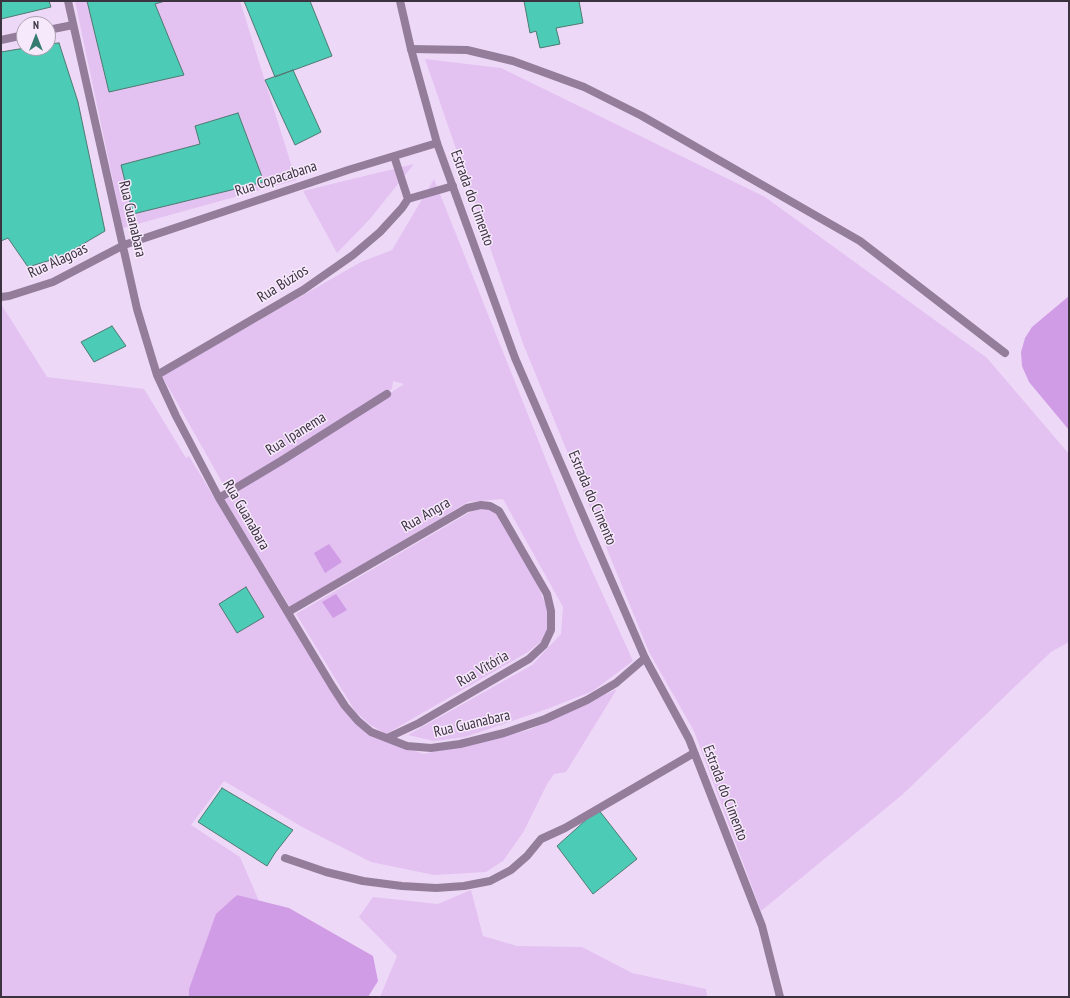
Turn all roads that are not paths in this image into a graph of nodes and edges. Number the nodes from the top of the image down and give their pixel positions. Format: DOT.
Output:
graph roads {
  1 [pos="68,1"];
  2 [pos="400,1"];
  3 [pos="73,25"];
  4 [pos="56,28"];
  5 [pos="16,37"];
  6 [pos="1,40"];
  7 [pos="411,49"];
  8 [pos="437,143"];
  9 [pos="394,156"];
  10 [pos="453,186"];
  11 [pos="408,198"];
  12 [pos="124,245"];
  13 [pos="1,297"];
  14 [pos="1005,353"];
  15 [pos="157,375"];
  16 [pos="388,394"];
  17 [pos="219,498"];
  18 [pos="547,594"];
  19 [pos="288,612"];
  20 [pos="645,658"];
  21 [pos="387,738"];
  22 [pos="694,753"];
  23 [pos="285,858"];
  24 [pos="780,997"];
  1 -- 3 [label="street, Rua Guanabara"];
  2 -- 7 [label="street, Estrada do Cimento"];
  3 -- 4 [label="street"];
  3 -- 12 [label="street, Rua Guanabara"];
  5 -- 6 [label="street"];
  7 -- 8 [label="street, Estrada do Cimento"];
  7 -- 14 [label="street"];
  8 -- 9 [label="street, Rua Copacabana"];
  8 -- 10 [label="street, Estrada do Cimento"];
  9 -- 11 [label="street"];
  9 -- 12 [label="street, Rua Copacabana"];
  10 -- 11 [label="street"];
  10 -- 20 [label="street, Estrada do Cimento"];
  11 -- 15 [label="street, Rua Búzios"];
  12 -- 13 [label="street, Rua Alagoas"];
  12 -- 15 [label="street, Rua Guanabara"];
  15 -- 17 [label="street, Rua Guanabara"];
  16 -- 17 [label="street, Rua Ipanema"];
  17 -- 19 [label="street, Rua Guanabara"];
  18 -- 19 [label="street, Rua Angra"];
  18 -- 21 [label="street, Rua Vitória"];
  19 -- 21 [label="street, Rua Guanabara"];
  20 -- 21 [label="street, Rua Guanabara"];
  20 -- 22 [label="street, Estrada do Cimento"];
  22 -- 23 [label="street"];
  22 -- 24 [label="street, Estrada do Cimento"];
}
